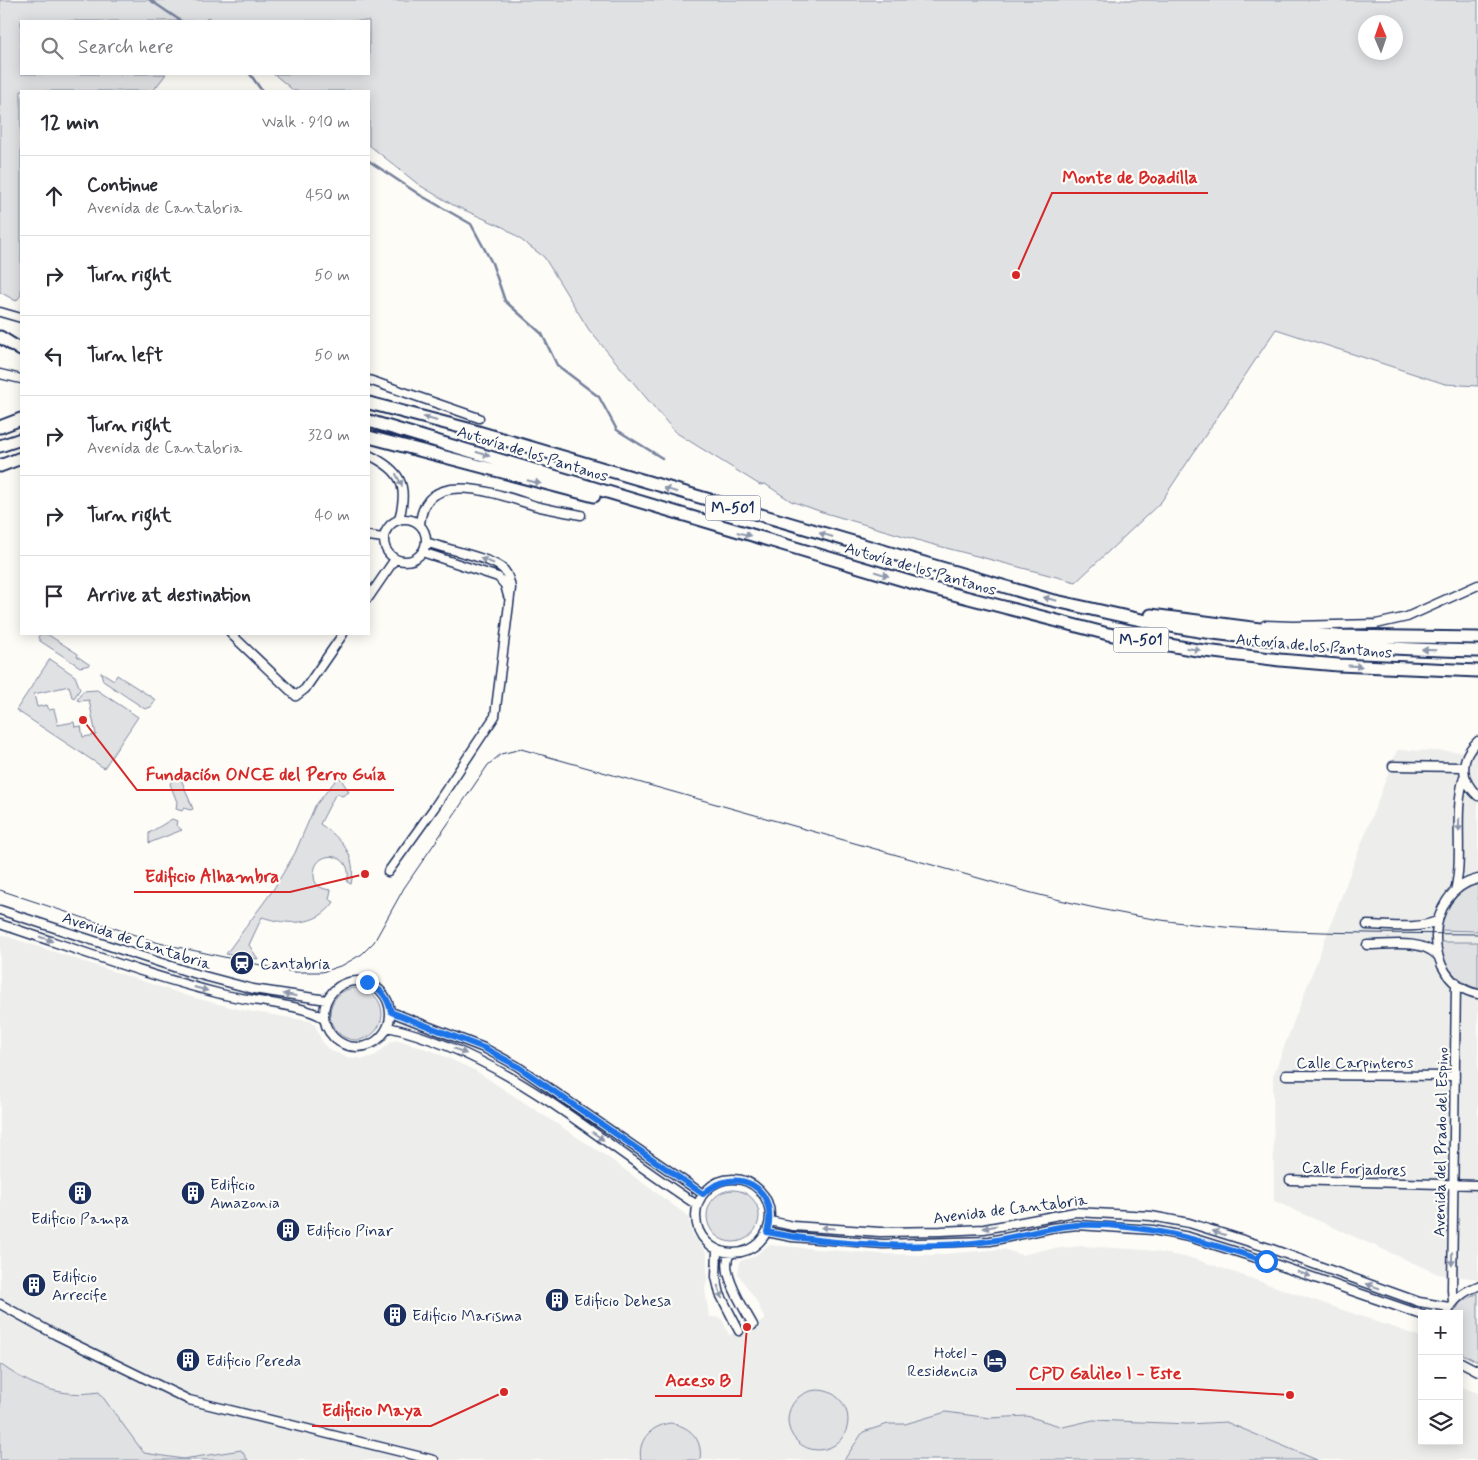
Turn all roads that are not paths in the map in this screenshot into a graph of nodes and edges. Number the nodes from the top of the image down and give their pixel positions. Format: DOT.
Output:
graph roads {
  1 [pos="0,312"];
  2 [pos="20,318"];
  3 [pos="0,337"];
  4 [pos="20,349"];
  5 [pos="0,374"];
  6 [pos="20,379"];
  7 [pos="370,380"];
  8 [pos="370,403"];
  9 [pos="479,418"];
  10 [pos="20,419"];
  11 [pos="370,421"];
  12 [pos="0,426"];
  13 [pos="370,437"];
  14 [pos="20,439"];
  15 [pos="0,446"];
  16 [pos="20,454"];
  17 [pos="370,456"];
  18 [pos="20,458"];
  19 [pos="0,460"];
  20 [pos="0,466"];
  21 [pos="647,506"];
  22 [pos="581,516"];
  23 [pos="399,519"];
  24 [pos="420,524"];
  25 [pos="370,536"];
  26 [pos="383,538"];
  27 [pos="426,542"];
  28 [pos="422,552"];
  29 [pos="395,559"];
  30 [pos="1476,587"];
  31 [pos="370,596"];
  32 [pos="509,598"];
  33 [pos="1097,610"];
  34 [pos="1198,621"];
  35 [pos="232,635"];
  36 [pos="342,635"];
  37 [pos="1478,638"];
  38 [pos="1478,651"];
  39 [pos="1478,671"];
  40 [pos="1478,740"];
  41 [pos="1393,766"];
  42 [pos="1463,767"];
  43 [pos="1464,777"];
  44 [pos="1478,796"];
  45 [pos="388,872"];
  46 [pos="1478,879"];
  47 [pos="1455,891"];
  48 [pos="0,910"];
  49 [pos="1437,920"];
  50 [pos="0,924"];
  51 [pos="1367,925"];
  52 [pos="1367,945"];
  53 [pos="1438,954"];
  54 [pos="1456,982"];
  55 [pos="1478,994"];
  56 [pos="327,1000"];
  57 [pos="391,1012"];
  58 [pos="324,1018"];
  59 [pos="388,1027"];
  60 [pos="1286,1075"];
  61 [pos="1455,1076"];
  62 [pos="1290,1180"];
  63 [pos="1453,1185"];
  64 [pos="1478,1185"];
  65 [pos="703,1194"];
  66 [pos="697,1205"];
  67 [pos="770,1221"];
  68 [pos="767,1232"];
  69 [pos="717,1250"];
  70 [pos="731,1253"];
  71 [pos="1478,1286"];
  72 [pos="0,1304"];
  73 [pos="1450,1308"];
  74 [pos="1418,1314"];
  75 [pos="753,1325"];
  76 [pos="739,1331"];
  77 [pos="1463,1363"];
  78 [pos="1478,1371"];
  79 [pos="434,1460"];
  1 -- 2 [label="street"];
  3 -- 4 [label="highway"];
  5 -- 6 [label="street"];
  7 -- 9 [label="street"];
  33 -- 8 [label="highway, Autovía de los Pantanos / M-501, one-way"];
  10 -- 12 [label="highway"];
  11 -- 21 [label="highway, Autovía de los Pantanos / M-501, one-way"];
  13 -- 21 [label="highway, one-way"];
  14 -- 15 [label="highway"];
  16 -- 19 [label="highway"];
  17 -- 23 [label="street, one-way"];
  18 -- 20 [label="highway"];
  21 -- 39 [label="highway, Autovía de los Pantanos / M-501, one-way"];
  22 -- 24 [label="street"];
  23 -- 24 [label="street"];
  23 -- 26 [label="street"];
  24 -- 27 [label="street"];
  25 -- 26 [label="street"];
  26 -- 29 [label="street"];
  27 -- 28 [label="street"];
  32 -- 27 [label="street, one-way"];
  28 -- 29 [label="street"];
  28 -- 32 [label="street"];
  29 -- 31 [label="street"];
  30 -- 34 [label="street"];
  32 -- 45 [label="street"];
  33 -- 34 [label="highway"];
  38 -- 33 [label="highway, Autovía de los Pantanos / M-501, one-way"];
  34 -- 37 [label="highway"];
  35 -- 36 [label="street"];
  40 -- 42 [label="street"];
  41 -- 42 [label="street"];
  42 -- 43 [label="street"];
  43 -- 44 [label="street"];
  43 -- 47 [label="street, one-way"];
  46 -- 47 [label="street"];
  47 -- 49 [label="street"];
  56 -- 48 [label="street, Avenida de Cantabria, one-way"];
  49 -- 51 [label="street"];
  49 -- 53 [label="street"];
  50 -- 58 [label="street, Avenida de Cantabria, one-way"];
  52 -- 53 [label="street"];
  53 -- 54 [label="street"];
  54 -- 55 [label="street"];
  54 -- 61 [label="street, Avenida del Prado del Espino"];
  56 -- 57 [label="street"];
  56 -- 58 [label="street"];
  57 -- 59 [label="street"];
  57 -- 65 [label="street"];
  58 -- 59 [label="street"];
  59 -- 66 [label="street, one-way"];
  60 -- 61 [label="street, Calle Carpinteros"];
  61 -- 63 [label="street, Avenida del Prado del Espino"];
  62 -- 63 [label="street, Calle Forjadores"];
  63 -- 64 [label="street, Calle Forjadores"];
  63 -- 73 [label="street, Avenida del Prado del Espino, one-way"];
  65 -- 66 [label="street"];
  65 -- 67 [label="street"];
  66 -- 69 [label="street"];
  67 -- 68 [label="street"];
  73 -- 67 [label="street, Avenida de Cantabria, one-way"];
  68 -- 70 [label="street"];
  68 -- 74 [label="street, Avenida de Cantabria, one-way"];
  69 -- 70 [label="street"];
  69 -- 76 [label="street, one-way"];
  70 -- 75 [label="street"];
  71 -- 73 [label="street"];
  72 -- 79 [label="street"];
  77 -- 78 [label="street"];
}
